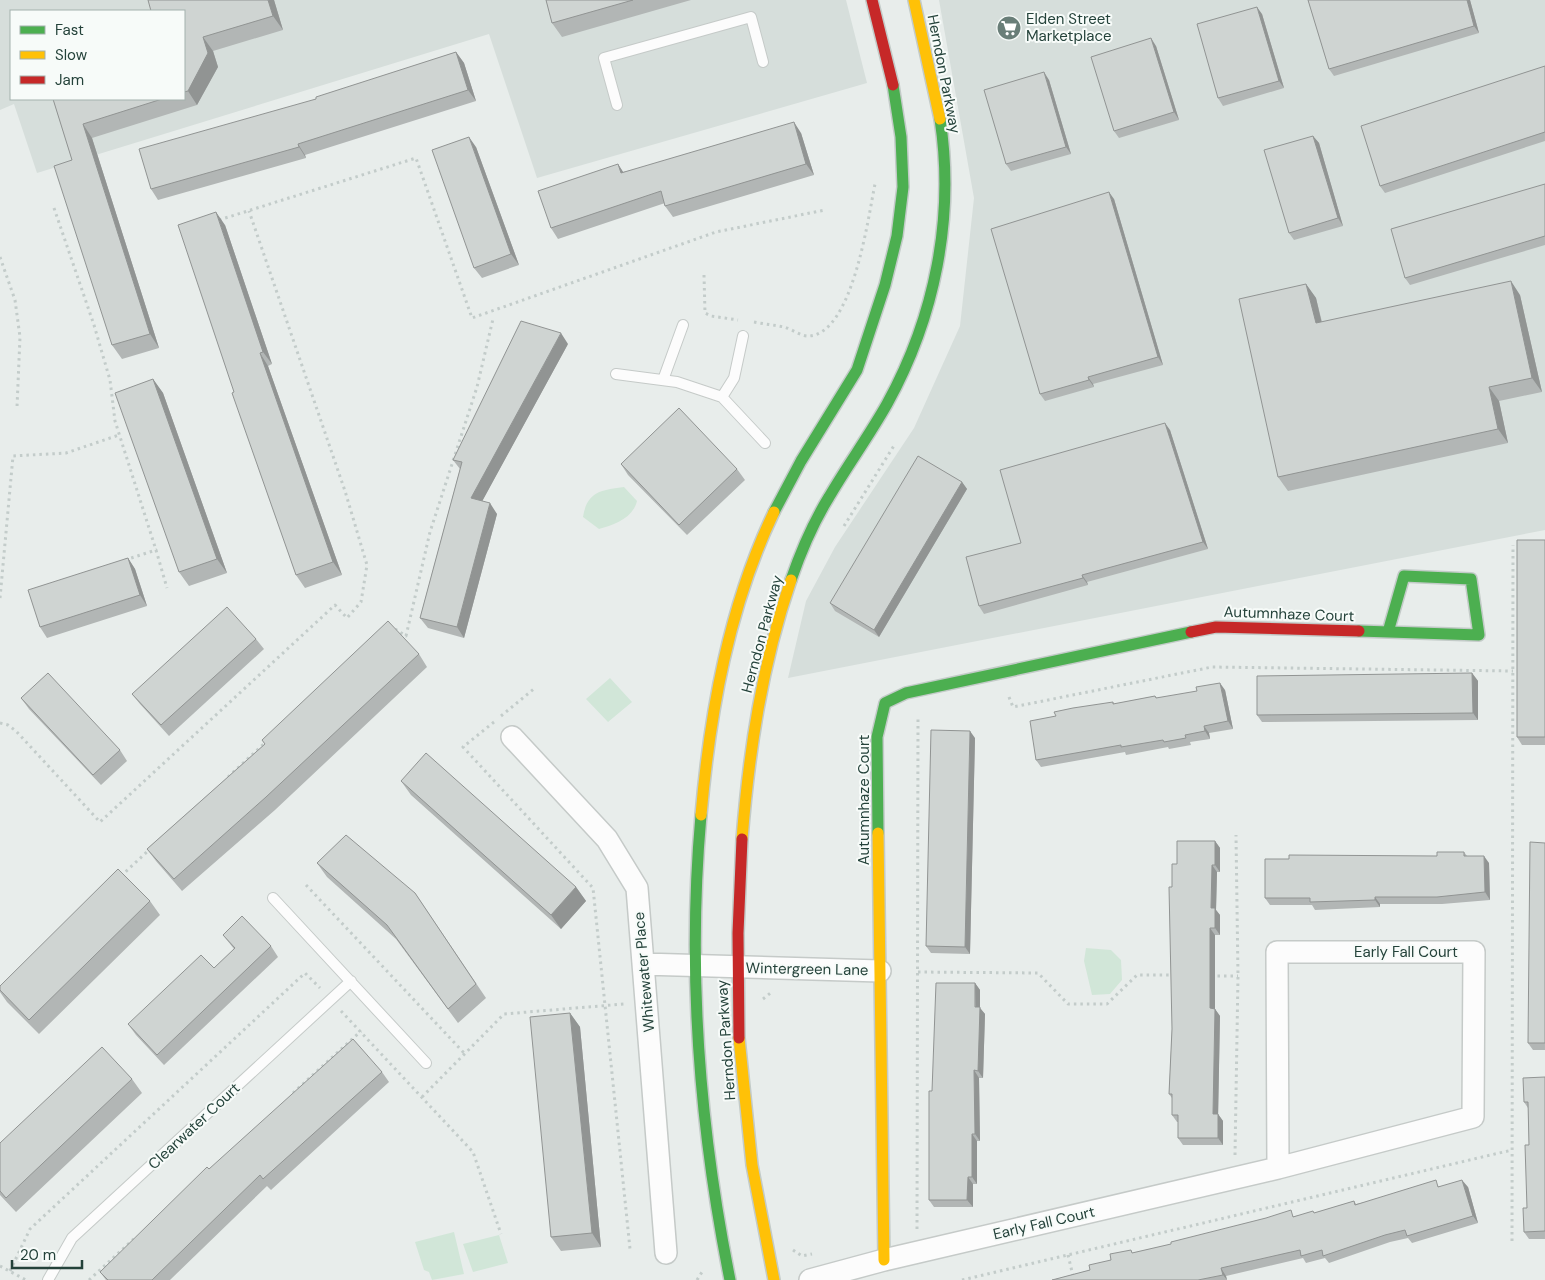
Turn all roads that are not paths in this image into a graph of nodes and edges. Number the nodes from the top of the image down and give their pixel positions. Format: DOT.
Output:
graph roads {
  1 [pos="872,0"];
  2 [pos="914,0"];
  3 [pos="763,62"];
  4 [pos="617,105"];
  5 [pos="683,325"];
  6 [pos="743,336"];
  7 [pos="616,374"];
  8 [pos="663,380"];
  9 [pos="722,398"];
  10 [pos="765,443"];
  11 [pos="1388,632"];
  12 [pos="512,737"];
  13 [pos="273,898"];
  14 [pos="643,964"];
  15 [pos="694,966"];
  16 [pos="736,967"];
  17 [pos="880,970"];
  18 [pos="351,981"];
  19 [pos="426,1063"];
  20 [pos="1278,1168"];
  21 [pos="666,1252"];
  22 [pos="884,1260"];
  23 [pos="48,1280"];
  24 [pos="730,1280"];
  25 [pos="774,1280"];
  26 [pos="810,1280"];
  1 -- 15 [label="main road, Herndon Parkway"];
  2 -- 16 [label="main road, Herndon Parkway"];
  3 -- 4 [label="lane"];
  5 -- 8 [label="lane"];
  6 -- 9 [label="lane"];
  7 -- 8 [label="lane"];
  8 -- 9 [label="lane"];
  9 -- 10 [label="lane"];
  11 -- 11 [label="main road, Autumnhaze Court"];
  11 -- 17 [label="main road, Autumnhaze Court"];
  12 -- 14 [label="street, Whitewater Place"];
  13 -- 18 [label="lane"];
  14 -- 15 [label="street, Wintergreen Lane"];
  14 -- 21 [label="street, Whitewater Place"];
  15 -- 16 [label="street, Wintergreen Lane"];
  15 -- 24 [label="main road, Herndon Parkway"];
  16 -- 17 [label="street, Wintergreen Lane"];
  16 -- 25 [label="main road, Herndon Parkway"];
  17 -- 22 [label="main road, Autumnhaze Court"];
  18 -- 19 [label="lane"];
  18 -- 23 [label="lane, Clearwater Court"];
  20 -- 20 [label="street, Early Fall Court"];
  20 -- 22 [label="street, Early Fall Court"];
  22 -- 26 [label="street, Early Fall Court"];
}
